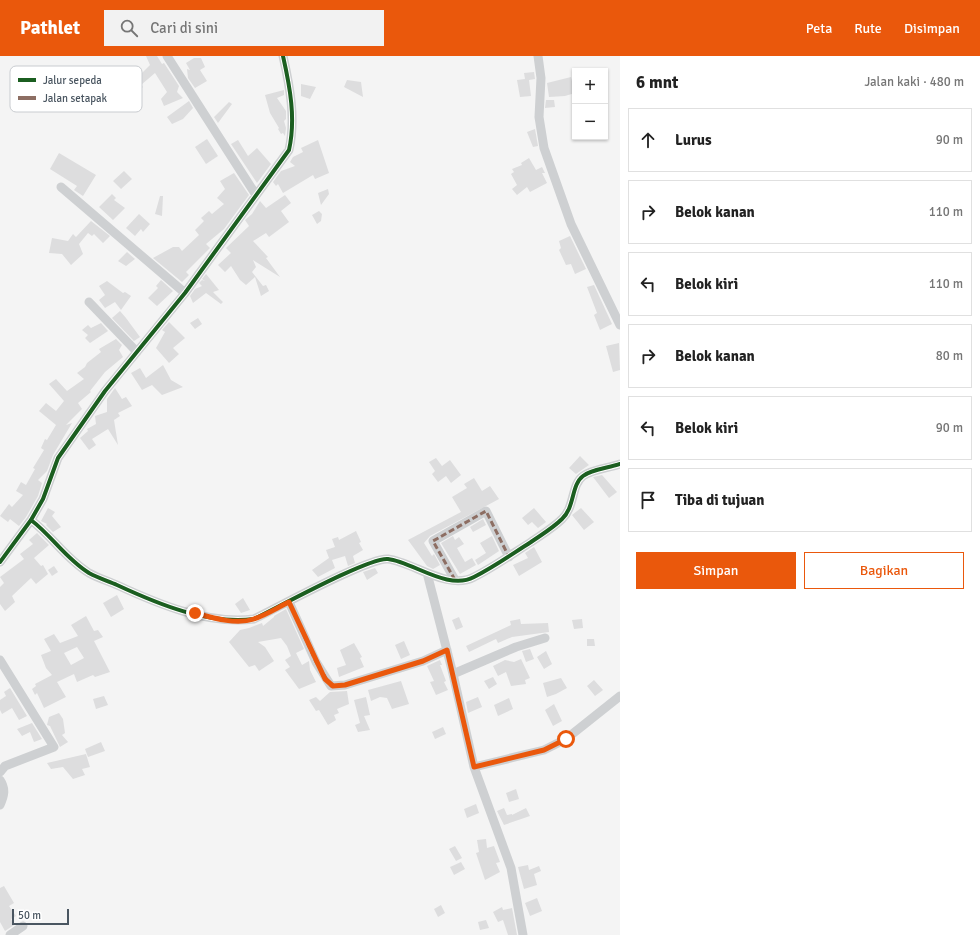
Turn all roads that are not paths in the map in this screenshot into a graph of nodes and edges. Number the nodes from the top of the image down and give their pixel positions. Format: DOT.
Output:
graph roads {
  1 [pos="167,56"];
  2 [pos="283,56"];
  3 [pos="538,56"];
  4 [pos="61,187"];
  5 [pos="256,195"];
  6 [pos="185,293"];
  7 [pos="89,302"];
  8 [pos="620,325"];
  9 [pos="137,352"];
  10 [pos="620,464"];
  11 [pos="31,520"];
  12 [pos="509,557"];
  13 [pos="0,562"];
  14 [pos="427,574"];
  15 [pos="455,580"];
  16 [pos="289,602"];
  17 [pos="545,638"];
  18 [pos="447,650"];
  19 [pos="0,660"];
  20 [pos="453,674"];
  21 [pos="620,696"];
  22 [pos="474,767"];
  23 [pos="0,772"];
  24 [pos="0,780"];
  25 [pos="0,805"];
  26 [pos="23,926"];
  27 [pos="10,935"];
  28 [pos="523,935"];
  1 -- 5 [label="street"];
  2 -- 5 [label="street"];
  3 -- 8 [label="street"];
  4 -- 6 [label="street"];
  5 -- 6 [label="street"];
  6 -- 9 [label="street"];
  7 -- 9 [label="street"];
  9 -- 11 [label="street"];
  10 -- 12 [label="street"];
  11 -- 13 [label="street"];
  11 -- 16 [label="street"];
  12 -- 15 [label="street"];
  12 -- 15 [label="street"];
  14 -- 15 [label="street"];
  14 -- 16 [label="street"];
  14 -- 18 [label="street"];
  16 -- 18 [label="street"];
  17 -- 20 [label="street"];
  18 -- 20 [label="street"];
  19 -- 23 [label="street"];
  20 -- 22 [label="street"];
  21 -- 22 [label="street"];
  22 -- 28 [label="street"];
  24 -- 25 [label="street"];
  26 -- 27 [label="street"];
}
